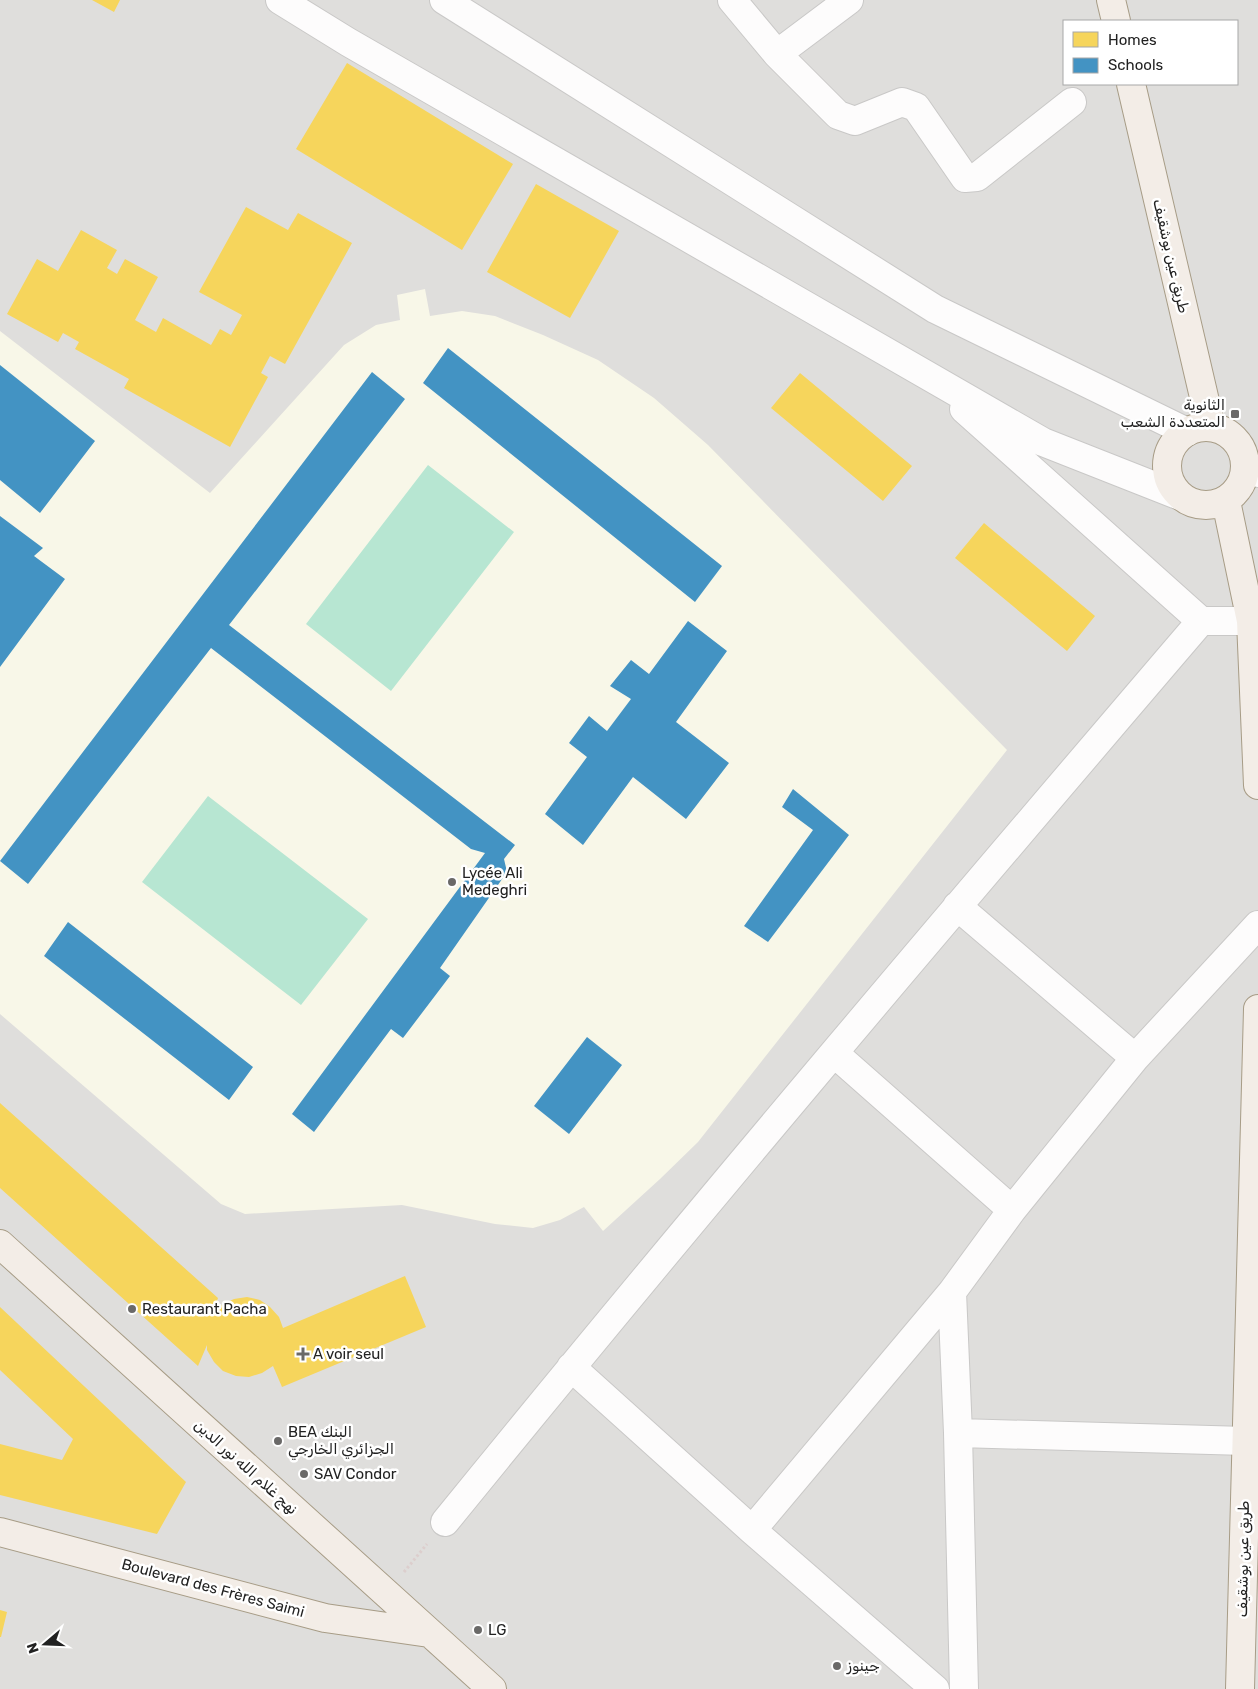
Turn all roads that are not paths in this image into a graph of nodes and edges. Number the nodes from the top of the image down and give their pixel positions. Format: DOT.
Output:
graph roads {
  1 [pos="280,0"];
  2 [pos="444,0"];
  3 [pos="732,0"];
  4 [pos="849,0"];
  5 [pos="1111,0"];
  6 [pos="1116,20"];
  7 [pos="777,54"];
  8 [pos="1130,85"];
  9 [pos="1072,102"];
  10 [pos="920,370"];
  11 [pos="1199,429"];
  12 [pos="1252,470"];
  13 [pos="1180,496"];
  14 [pos="1226,501"];
  15 [pos="1251,621"];
  16 [pos="1201,622"];
  17 [pos="1258,785"];
  18 [pos="957,906"];
  19 [pos="1258,925"];
  20 [pos="1258,1009"];
  21 [pos="834,1053"];
  22 [pos="1135,1058"];
  23 [pos="1012,1210"];
  24 [pos="0,1244"];
  25 [pos="1255,1264"];
  26 [pos="952,1292"];
  27 [pos="571,1367"];
  28 [pos="958,1433"];
  29 [pos="1246,1440"];
  30 [pos="445,1522"];
  31 [pos="752,1530"];
  32 [pos="0,1532"];
  33 [pos="429,1633"];
  34 [pos="492,1689"];
  35 [pos="935,1689"];
  36 [pos="964,1689"];
  37 [pos="1240,1689"];
  1 -- 10 [label="street"];
  2 -- 11 [label="street"];
  3 -- 7 [label="street"];
  4 -- 7 [label="street"];
  5 -- 6 [label="main road"];
  7 -- 9 [label="street"];
  8 -- 11 [label="main road, طريق عين بوشقيف"];
  10 -- 13 [label="street"];
  10 -- 16 [label="street"];
  11 -- 12 [label="main road"];
  11 -- 13 [label="main road"];
  12 -- 14 [label="main road"];
  13 -- 14 [label="main road"];
  14 -- 15 [label="main road"];
  15 -- 16 [label="street"];
  15 -- 17 [label="main road"];
  16 -- 18 [label="street"];
  18 -- 21 [label="street"];
  18 -- 22 [label="street"];
  19 -- 22 [label="street"];
  20 -- 25 [label="main road, طريق عين بوشقيف"];
  21 -- 23 [label="street"];
  21 -- 27 [label="street"];
  22 -- 23 [label="street"];
  23 -- 26 [label="street"];
  24 -- 33 [label="main road, نهج غلام الله نور الدين"];
  25 -- 29 [label="main road, طريق عين بوشقيف"];
  26 -- 28 [label="street"];
  26 -- 31 [label="street"];
  27 -- 30 [label="street"];
  27 -- 31 [label="street"];
  28 -- 29 [label="street"];
  28 -- 36 [label="street"];
  29 -- 37 [label="main road, طريق عين بوشقيف"];
  31 -- 35 [label="street"];
  32 -- 33 [label="main road, Boulevard des Frères Saimi"];
  33 -- 34 [label="main road, نهج غلام الله نور الدين"];
}
